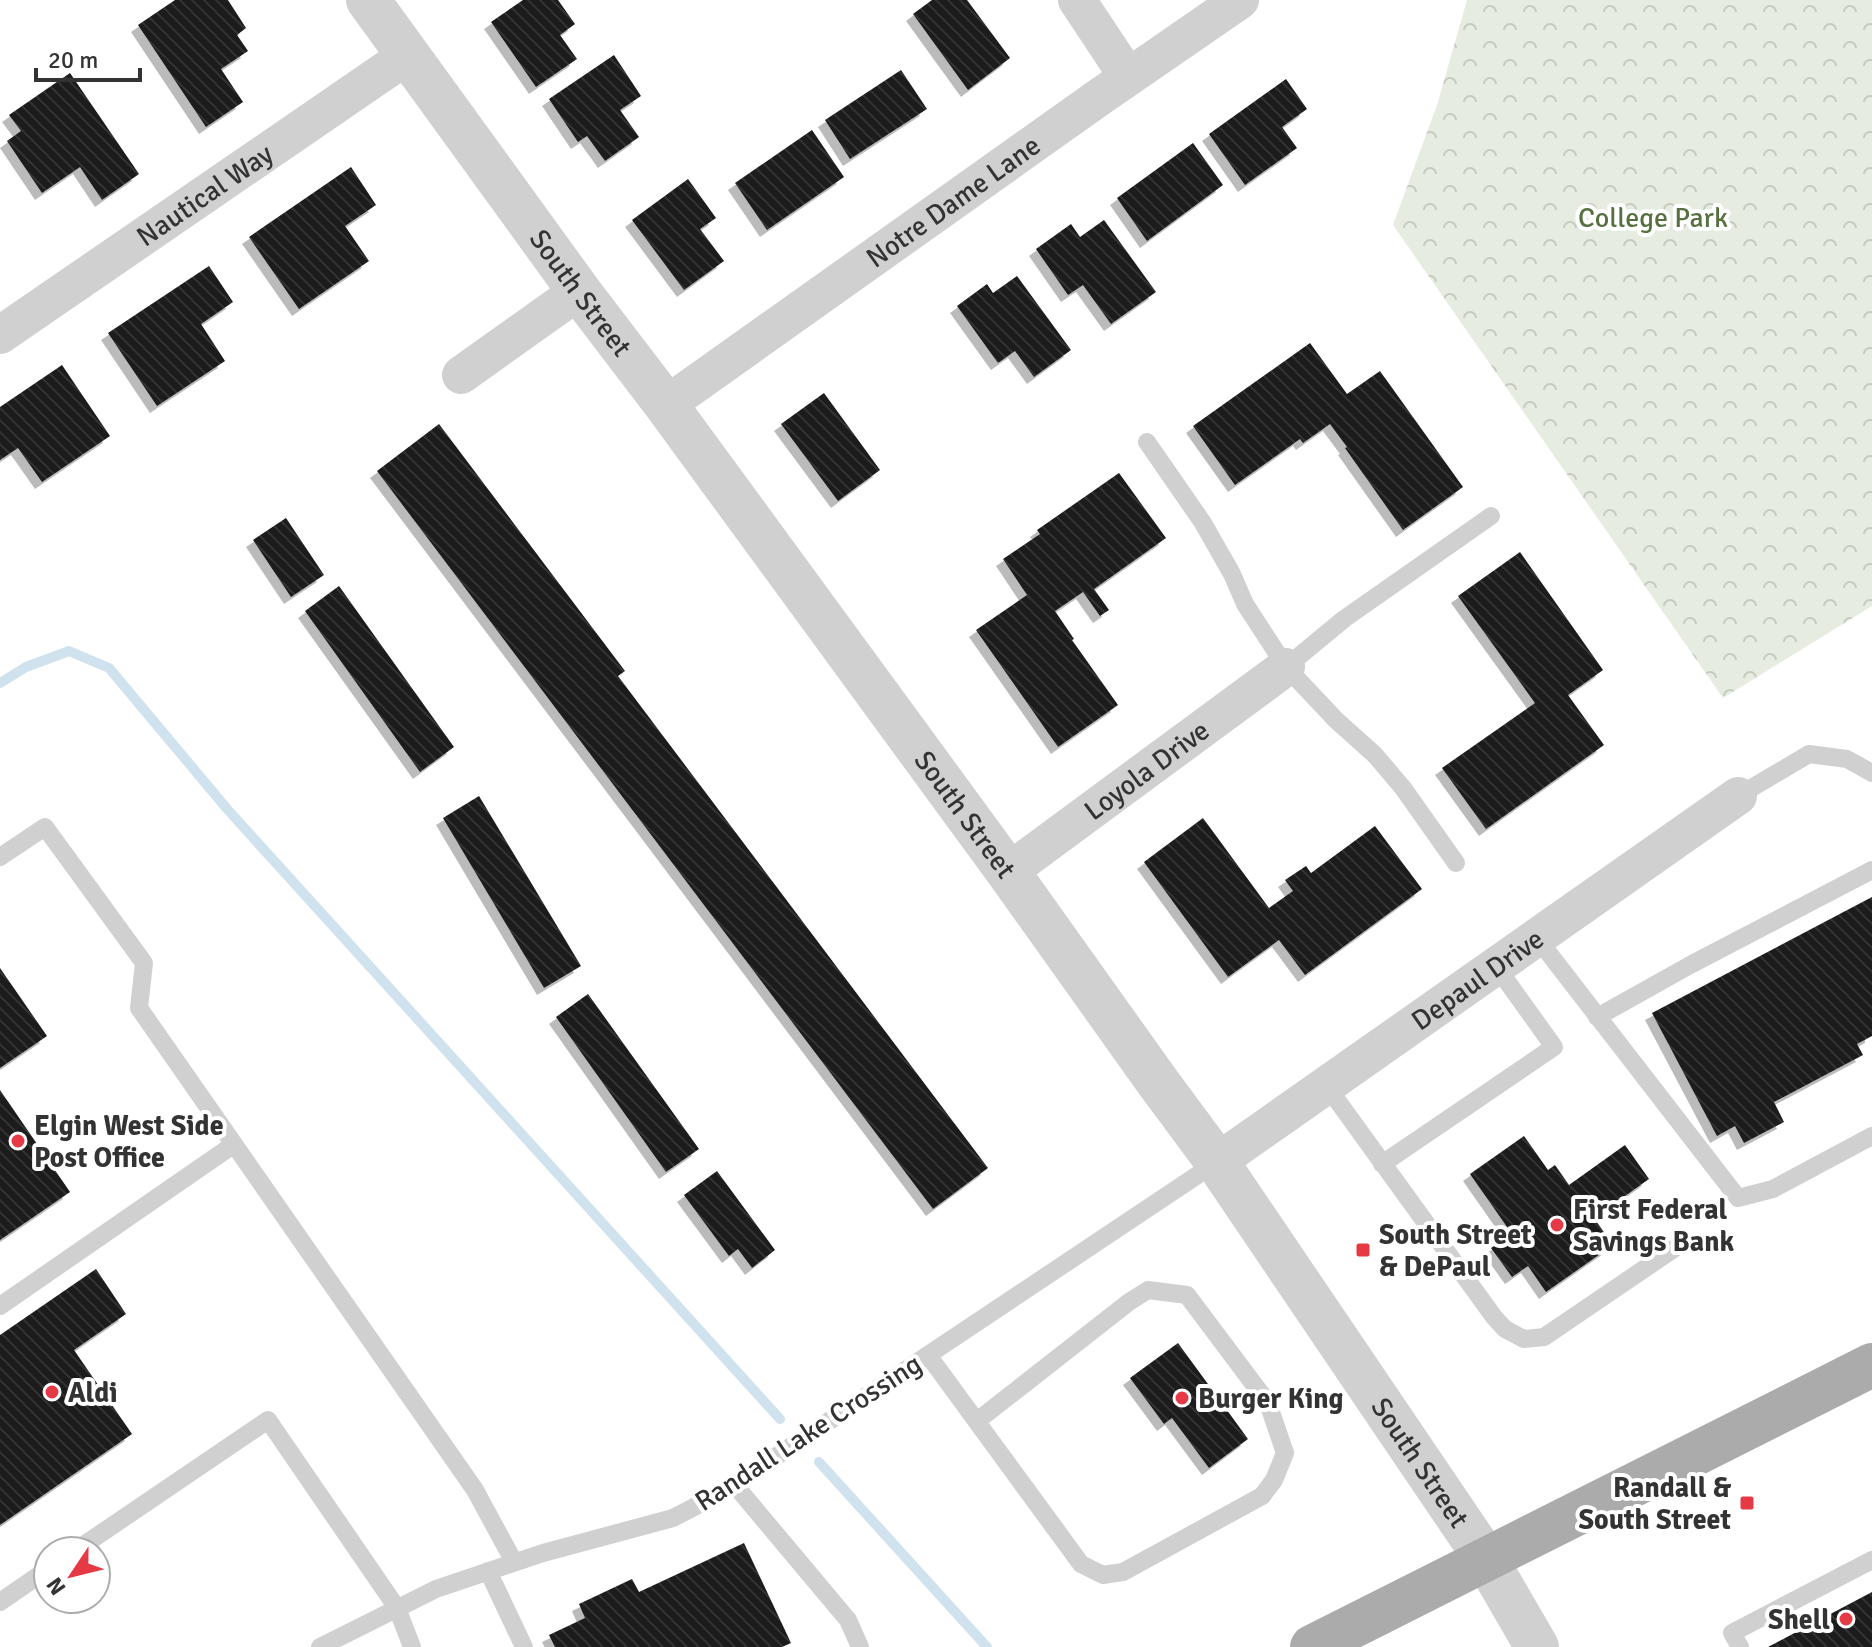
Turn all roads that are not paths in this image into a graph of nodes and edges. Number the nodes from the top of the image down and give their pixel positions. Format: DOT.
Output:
graph roads {
  1 [pos="368,0"];
  2 [pos="1077,0"];
  3 [pos="1240,0"];
  4 [pos="408,55"];
  5 [pos="1128,77"];
  6 [pos="579,291"];
  7 [pos="0,335"];
  8 [pos="461,375"];
  9 [pos="666,405"];
  10 [pos="1147,442"];
  11 [pos="1491,516"];
  12 [pos="1286,667"];
  13 [pos="1872,773"];
  14 [pos="1738,796"];
  15 [pos="0,857"];
  16 [pos="1456,863"];
  17 [pos="1872,870"];
  18 [pos="1008,872"];
  19 [pos="1537,938"];
  20 [pos="1496,966"];
  21 [pos="1597,1017"];
  22 [pos="1326,1085"];
  23 [pos="1872,1136"];
  24 [pos="233,1145"];
  25 [pos="1217,1162"];
  26 [pos="1382,1164"];
  27 [pos="1675,1248"];
  28 [pos="0,1306"];
  29 [pos="928,1355"];
  30 [pos="1872,1365"];
  31 [pos="977,1421"];
  32 [pos="734,1484"];
  33 [pos="99,1535"];
  34 [pos="1486,1559"];
  35 [pos="1872,1560"];
  36 [pos="514,1562"];
  37 [pos="488,1571"];
  38 [pos="32,1580"];
  39 [pos="0,1602"];
  40 [pos="397,1608"];
  41 [pos="320,1647"];
  42 [pos="412,1647"];
  43 [pos="524,1647"];
  44 [pos="860,1647"];
  45 [pos="1312,1647"];
  46 [pos="1537,1647"];
  47 [pos="1740,1647"];
  1 -- 4 [label="street, South Street"];
  2 -- 5 [label="street"];
  3 -- 5 [label="street, Notre Dame Lane"];
  4 -- 6 [label="street, South Street"];
  4 -- 7 [label="street, Nautical Way"];
  5 -- 9 [label="street, Notre Dame Lane"];
  6 -- 8 [label="street"];
  6 -- 9 [label="street, South Street"];
  9 -- 18 [label="street, South Street"];
  10 -- 12 [label="lane"];
  11 -- 12 [label="lane"];
  12 -- 16 [label="lane"];
  12 -- 18 [label="street, Loyola Drive"];
  13 -- 14 [label="lane"];
  14 -- 19 [label="street, Depaul Drive"];
  15 -- 24 [label="lane"];
  17 -- 21 [label="lane"];
  18 -- 25 [label="street, South Street"];
  19 -- 20 [label="street, Depaul Drive"];
  19 -- 21 [label="lane"];
  20 -- 22 [label="street, Depaul Drive"];
  20 -- 26 [label="lane"];
  21 -- 23 [label="lane"];
  22 -- 25 [label="street, Depaul Drive"];
  22 -- 26 [label="lane"];
  24 -- 28 [label="lane"];
  24 -- 36 [label="lane"];
  25 -- 29 [label="lane, Randall Lake Crossing"];
  25 -- 34 [label="street, South Street"];
  26 -- 27 [label="lane"];
  29 -- 31 [label="lane"];
  29 -- 32 [label="lane, Randall Lake Crossing"];
  30 -- 34 [label="main road"];
  31 -- 31 [label="lane"];
  32 -- 36 [label="lane, Randall Lake Crossing"];
  32 -- 44 [label="lane"];
  33 -- 40 [label="lane"];
  34 -- 45 [label="main road"];
  34 -- 46 [label="street, South Street"];
  35 -- 47 [label="lane"];
  36 -- 37 [label="lane, Randall Lake Crossing"];
  37 -- 40 [label="lane, Randall Lake Crossing"];
  37 -- 43 [label="lane"];
  38 -- 39 [label="lane"];
  40 -- 41 [label="lane, Randall Lake Crossing"];
  40 -- 42 [label="lane"];
}
